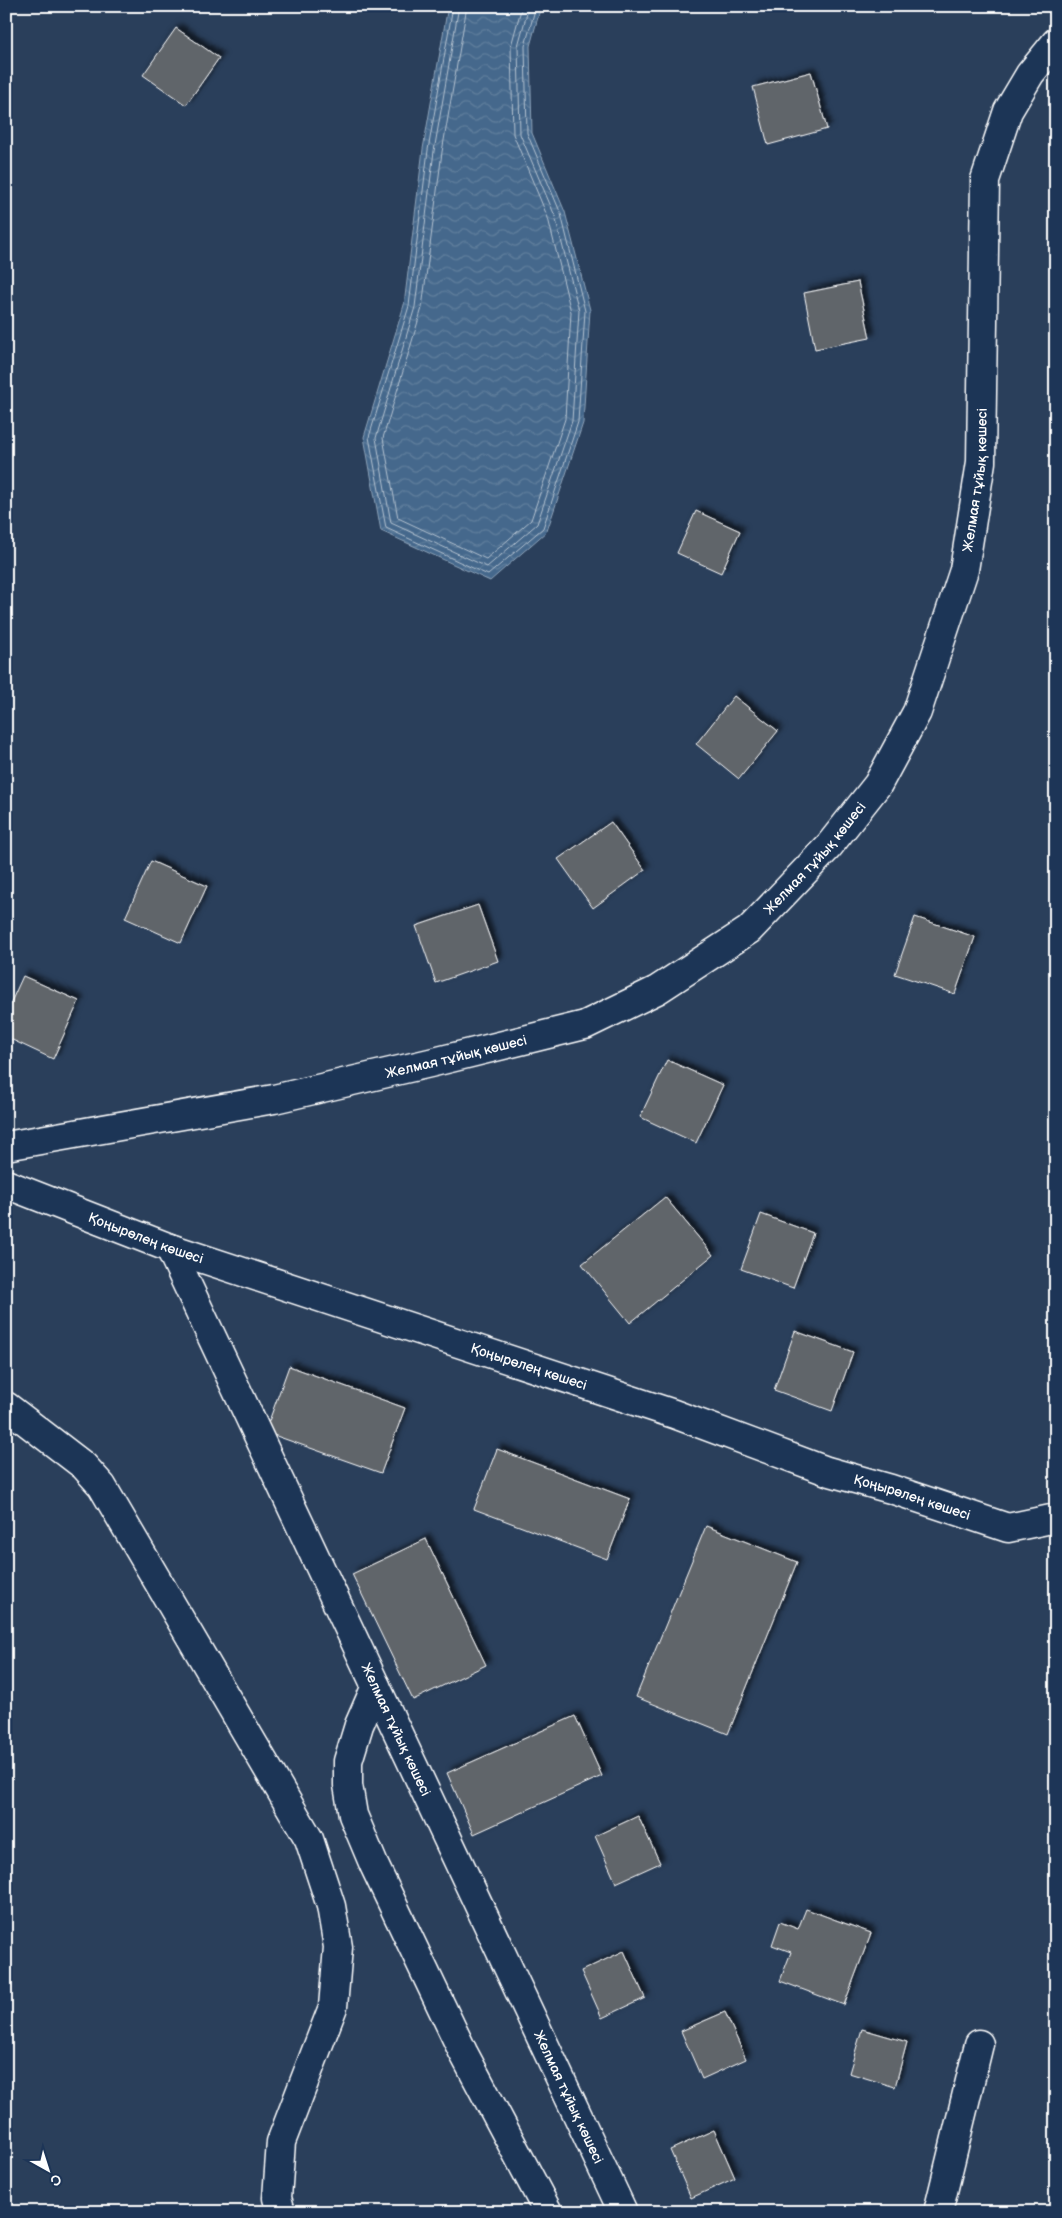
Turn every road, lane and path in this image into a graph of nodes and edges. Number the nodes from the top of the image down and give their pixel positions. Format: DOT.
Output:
graph roads {
  1 [pos="1056,42"];
  2 [pos="6,1146"];
  3 [pos="6,1184"];
  4 [pos="170,1248"];
  5 [pos="6,1406"];
  6 [pos="1056,1518"];
  7 [pos="376,1686"];
  8 [pos="979,2044"];
  9 [pos="281,2212"];
  10 [pos="548,2212"];
  11 [pos="623,2212"];
  12 [pos="938,2212"];
  1 -- 2 [label="street, Желмая тұйық көшесі"];
  3 -- 4 [label="street, Қоңырөлең көшесі"];
  4 -- 6 [label="street, Қоңырөлең көшесі"];
  4 -- 7 [label="street, Желмая тұйық көшесі"];
  5 -- 9 [label="street"];
  7 -- 10 [label="street"];
  7 -- 11 [label="street, Желмая тұйық көшесі"];
  8 -- 12 [label="street"];
}
